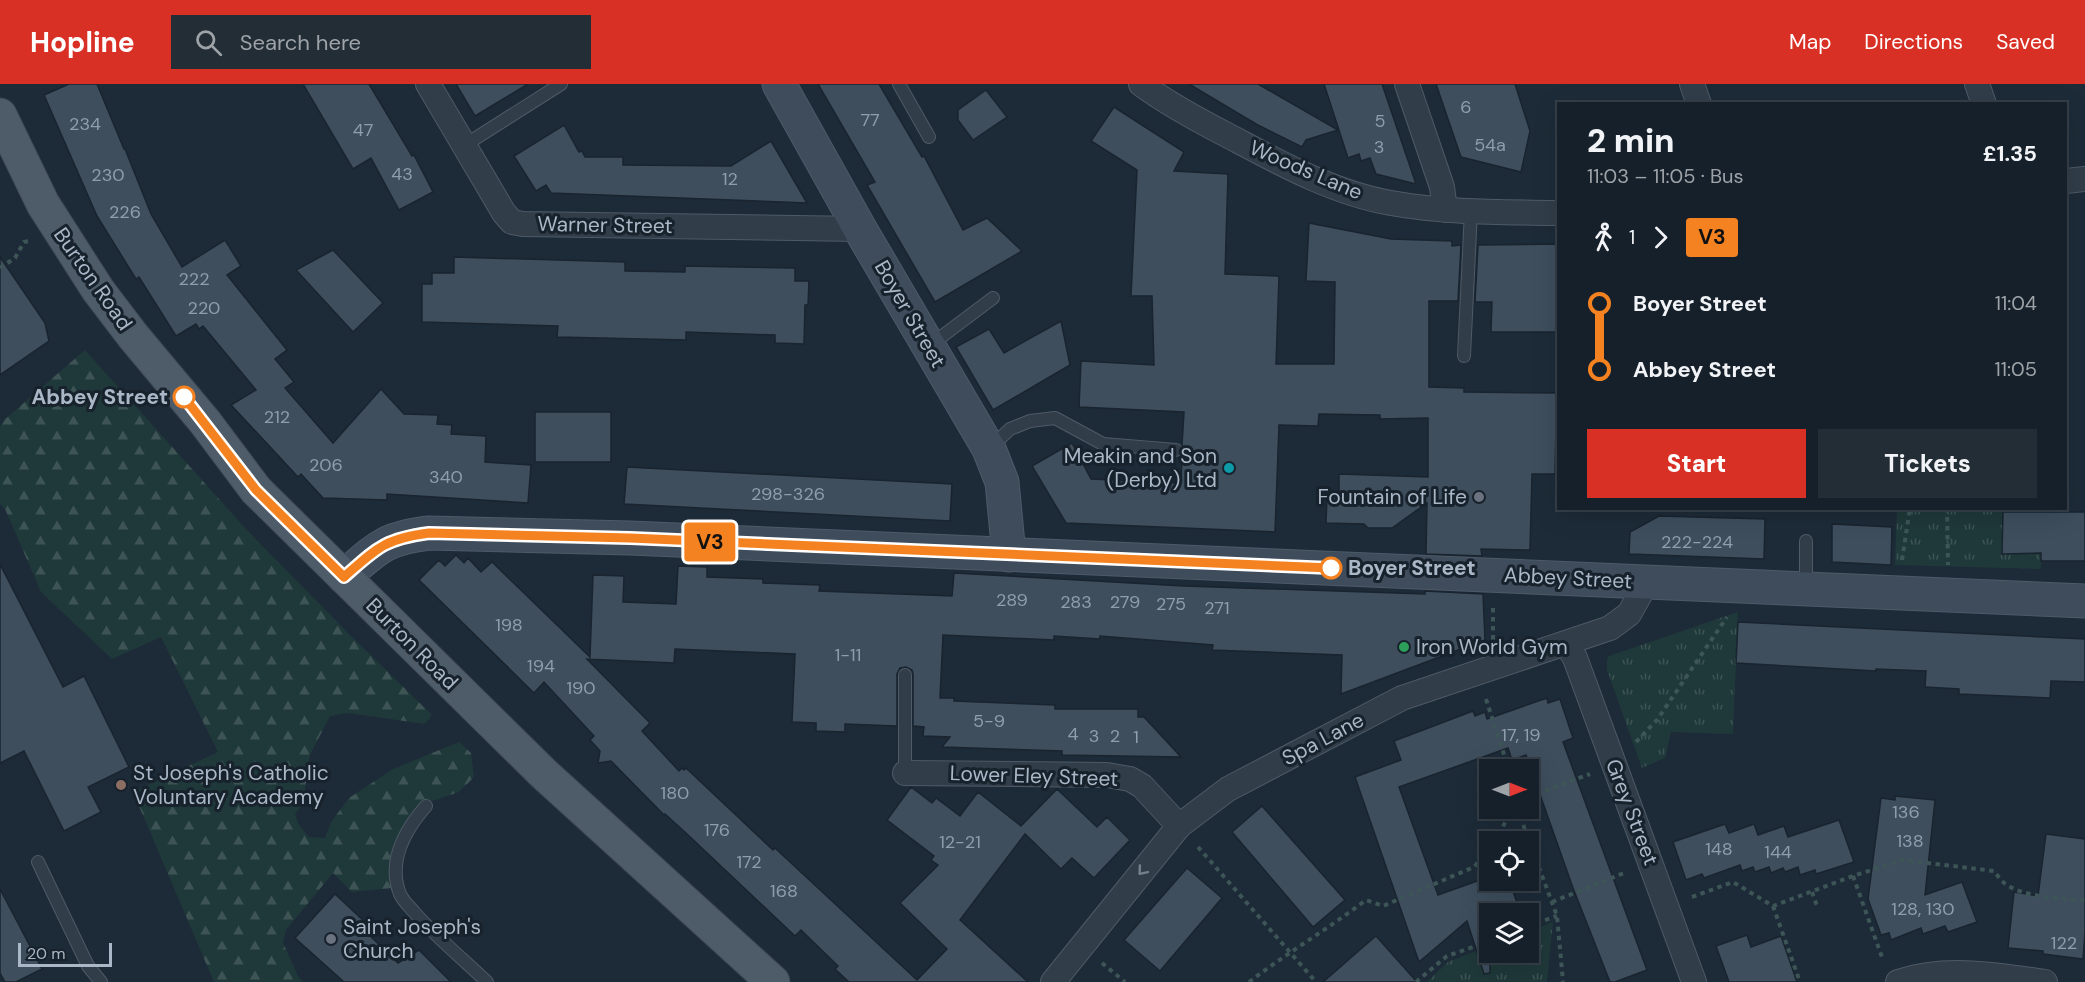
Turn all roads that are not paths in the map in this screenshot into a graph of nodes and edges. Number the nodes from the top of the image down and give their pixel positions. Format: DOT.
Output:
graph roads {
  1 [pos="428,84"];
  2 [pos="561,84"];
  3 [pos="779,84"];
  4 [pos="899,84"];
  5 [pos="1141,84"];
  6 [pos="1407,84"];
  7 [pos="1692,84"];
  8 [pos="1977,84"];
  9 [pos="1698,102"];
  10 [pos="1983,102"];
  11 [pos="0,115"];
  12 [pos="929,137"];
  13 [pos="465,145"];
  14 [pos="2085,179"];
  15 [pos="2067,181"];
  16 [pos="1445,210"];
  17 [pos="1471,211"];
  18 [pos="1557,213"];
  19 [pos="860,229"];
  20 [pos="993,298"];
  21 [pos="929,346"];
  22 [pos="1464,356"];
  23 [pos="989,449"];
  24 [pos="1176,450"];
  25 [pos="1806,541"];
  26 [pos="1009,555"];
  27 [pos="344,577"];
  28 [pos="1647,582"];
  29 [pos="1806,589"];
  30 [pos="2085,601"];
  31 [pos="1566,643"];
  32 [pos="905,675"];
  33 [pos="905,773"];
  34 [pos="426,806"];
  35 [pos="1179,826"];
  36 [pos="38,862"];
  37 [pos="760,975"];
  38 [pos="101,982"];
  39 [pos="487,982"];
  40 [pos="1053,982"];
  41 [pos="1694,982"];
  42 [pos="1898,982"];
  43 [pos="2045,982"];
  1 -- 13 [label="street, Warner Street"];
  2 -- 13 [label="lane"];
  3 -- 19 [label="street, Boyer Street"];
  4 -- 12 [label="lane"];
  5 -- 16 [label="street, Woods Lane"];
  6 -- 16 [label="street"];
  7 -- 9 [label="street"];
  8 -- 10 [label="street"];
  11 -- 27 [label="main road, Burton Road"];
  13 -- 19 [label="street, Warner Street"];
  14 -- 15 [label="street"];
  16 -- 17 [label="street, Woods Lane"];
  17 -- 18 [label="street, Woods Lane"];
  17 -- 22 [label="lane"];
  19 -- 21 [label="street, Boyer Street"];
  20 -- 21 [label="lane"];
  21 -- 23 [label="street, Boyer Street"];
  23 -- 24 [label="lane"];
  23 -- 26 [label="street, Boyer Street"];
  25 -- 29 [label="lane"];
  26 -- 27 [label="street, Abbey Street"];
  26 -- 28 [label="street, Abbey Street"];
  27 -- 37 [label="main road, Burton Road"];
  28 -- 29 [label="street, Abbey Street"];
  28 -- 31 [label="street, Spa Lane"];
  29 -- 30 [label="street, Abbey Street"];
  31 -- 35 [label="street, Spa Lane"];
  31 -- 41 [label="street, Grey Street"];
  32 -- 33 [label="lane"];
  33 -- 35 [label="street, Lower Eley Street"];
  34 -- 39 [label="lane"];
  35 -- 40 [label="street, Spa Lane, one-way"];
  36 -- 38 [label="lane"];
  42 -- 43 [label="street"];
}
